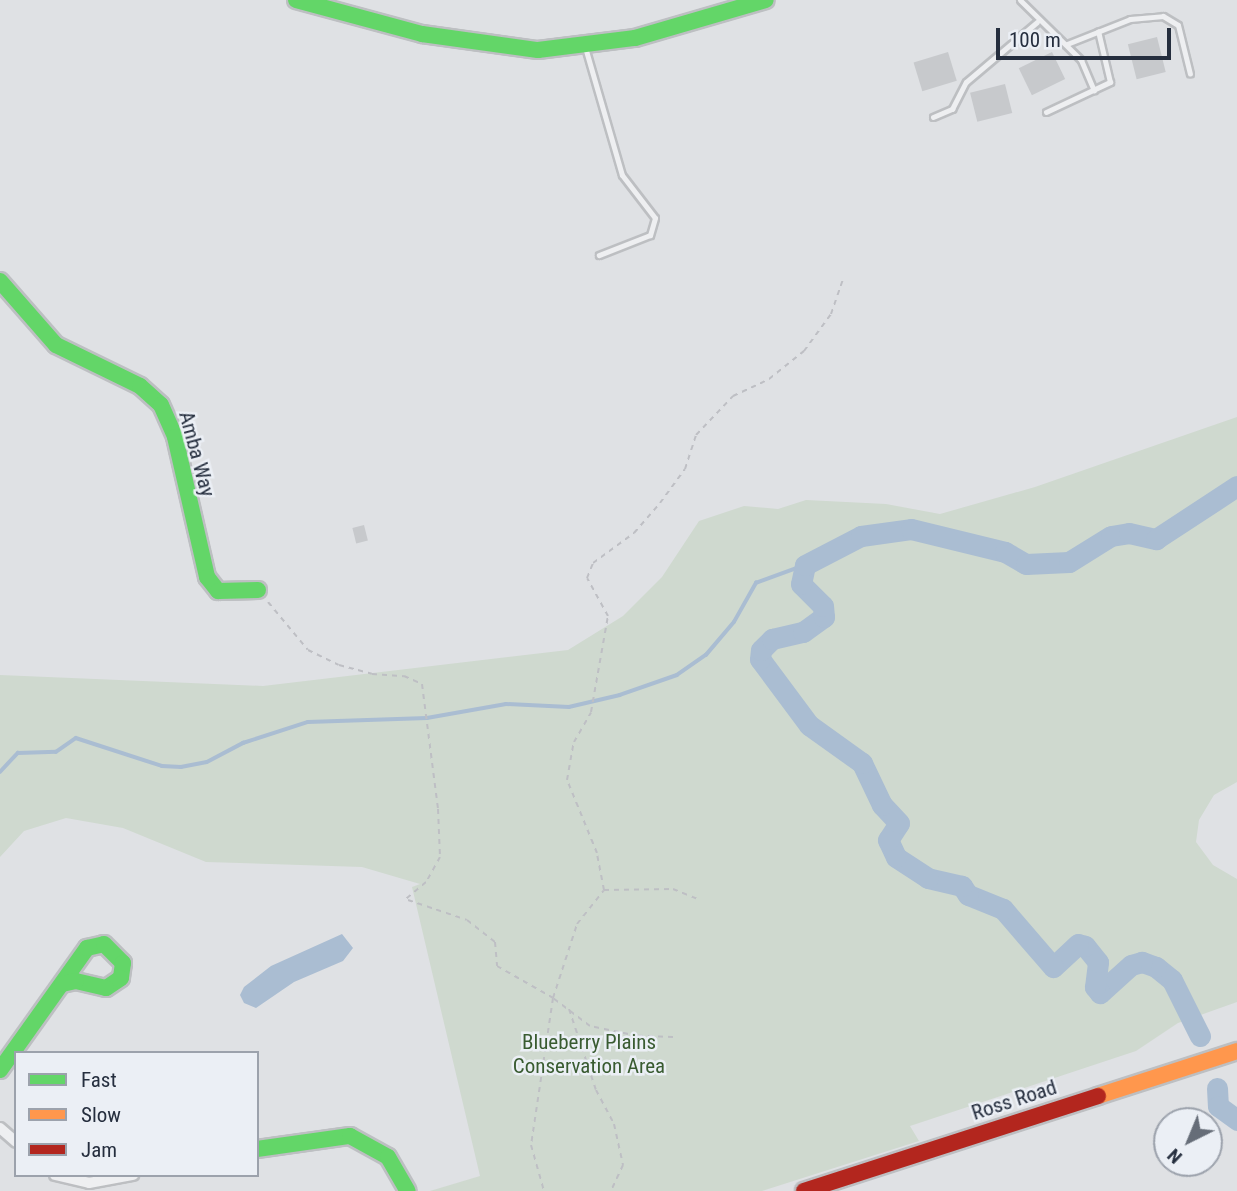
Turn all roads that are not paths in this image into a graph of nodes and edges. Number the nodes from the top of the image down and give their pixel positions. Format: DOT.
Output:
graph roads {
  1 [pos="296,0"];
  2 [pos="766,0"];
  3 [pos="1020,0"];
  4 [pos="1037,22"];
  5 [pos="1098,31"];
  6 [pos="1067,44"];
  7 [pos="585,47"];
  8 [pos="1190,74"];
  9 [pos="1094,90"];
  10 [pos="1045,112"];
  11 [pos="933,117"];
  12 [pos="599,255"];
  13 [pos="0,281"];
  14 [pos="258,590"];
  15 [pos="62,984"];
  16 [pos="1237,1051"];
  17 [pos="0,1070"];
  18 [pos="0,1128"];
  19 [pos="14,1140"];
  20 [pos="259,1149"];
  21 [pos="64,1177"];
  22 [pos="122,1177"];
  23 [pos="408,1191"];
  24 [pos="804,1191"];
  1 -- 7 [label="street"];
  2 -- 7 [label="street"];
  3 -- 4 [label="lane"];
  4 -- 6 [label="lane"];
  4 -- 11 [label="lane"];
  5 -- 6 [label="lane"];
  5 -- 8 [label="lane"];
  5 -- 9 [label="lane"];
  6 -- 9 [label="lane"];
  7 -- 12 [label="lane"];
  9 -- 10 [label="lane"];
  13 -- 14 [label="street, Amba Way"];
  15 -- 17 [label="street"];
  16 -- 24 [label="street, Ross Road"];
  18 -- 19 [label="street"];
  20 -- 23 [label="street"];
  21 -- 22 [label="street"];
}
